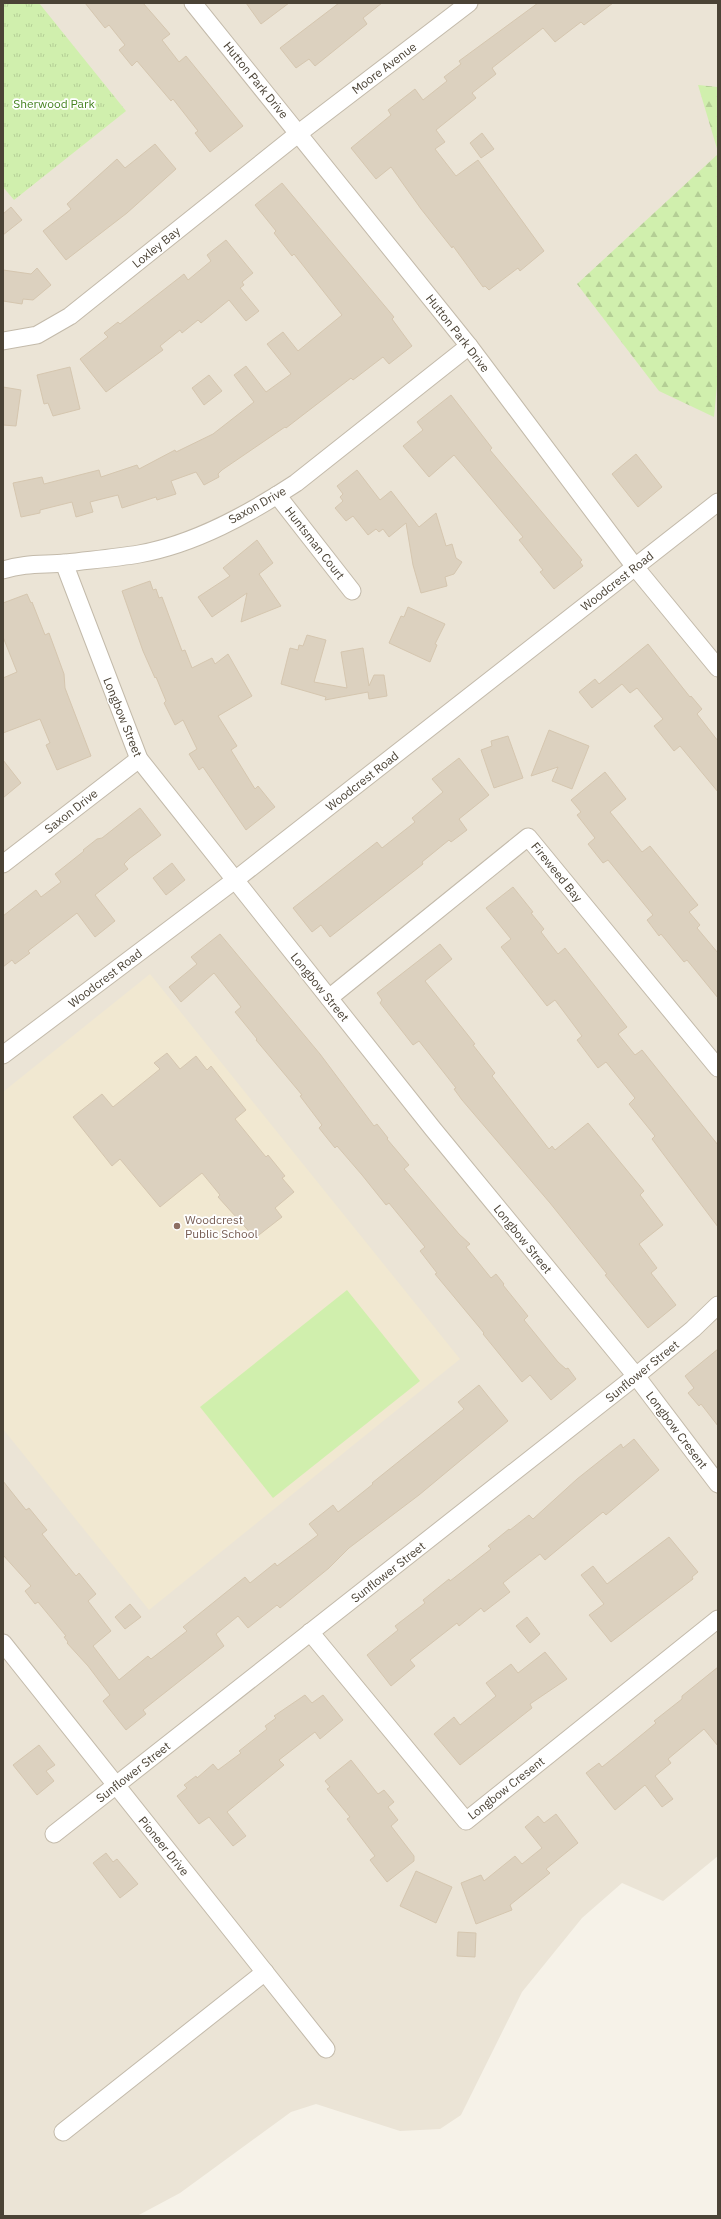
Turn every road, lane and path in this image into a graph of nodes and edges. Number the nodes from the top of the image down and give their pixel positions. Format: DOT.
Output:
graph roads {
  1 [pos="193,3"];
  2 [pos="469,3"];
  3 [pos="299,132"];
  4 [pos="3,341"];
  5 [pos="469,346"];
  6 [pos="277,495"];
  7 [pos="718,502"];
  8 [pos="64,563"];
  9 [pos="635,567"];
  10 [pos="3,570"];
  11 [pos="352,591"];
  12 [pos="718,668"];
  13 [pos="139,759"];
  14 [pos="3,864"];
  15 [pos="235,880"];
  16 [pos="329,998"];
  17 [pos="3,1055"];
  18 [pos="718,1068"];
  19 [pos="718,1305"];
  20 [pos="636,1376"];
  21 [pos="718,1484"];
  22 [pos="718,1619"];
  23 [pos="310,1632"];
  24 [pos="3,1643"];
  25 [pos="116,1786"];
  26 [pos="54,1834"];
  27 [pos="265,1972"];
  28 [pos="326,2049"];
  29 [pos="63,2132"];
  1 -- 3 [label="street, Hutton Park Drive"];
  2 -- 3 [label="street, Moore Avenue"];
  3 -- 4 [label="street, Loxley Bay"];
  3 -- 5 [label="street, Hutton Park Drive"];
  5 -- 6 [label="street, Saxon Drive"];
  5 -- 9 [label="street, Hutton Park Drive"];
  6 -- 8 [label="street, Saxon Drive"];
  6 -- 11 [label="street, Huntsman Court"];
  7 -- 9 [label="street, Woodcrest Road"];
  8 -- 10 [label="street, Saxon Drive"];
  8 -- 13 [label="street, Longbow Street"];
  9 -- 12 [label="street, Hutton Park Drive"];
  9 -- 15 [label="street, Woodcrest Road"];
  13 -- 14 [label="street, Saxon Drive"];
  13 -- 15 [label="street, Longbow Street"];
  15 -- 16 [label="street, Longbow Street"];
  15 -- 17 [label="street, Woodcrest Road"];
  16 -- 18 [label="street, Fireweed Bay"];
  16 -- 20 [label="street, Longbow Street"];
  19 -- 20 [label="street, Sunflower Street"];
  20 -- 21 [label="street, Longbow Cresent"];
  20 -- 23 [label="street, Sunflower Street"];
  22 -- 23 [label="street, Longbow Cresent"];
  23 -- 25 [label="street, Sunflower Street"];
  24 -- 25 [label="street, Pioneer Drive"];
  25 -- 26 [label="street, Sunflower Street"];
  25 -- 27 [label="street, Pioneer Drive"];
  27 -- 28 [label="street, Pioneer Drive"];
  27 -- 29 [label="street"];
}
